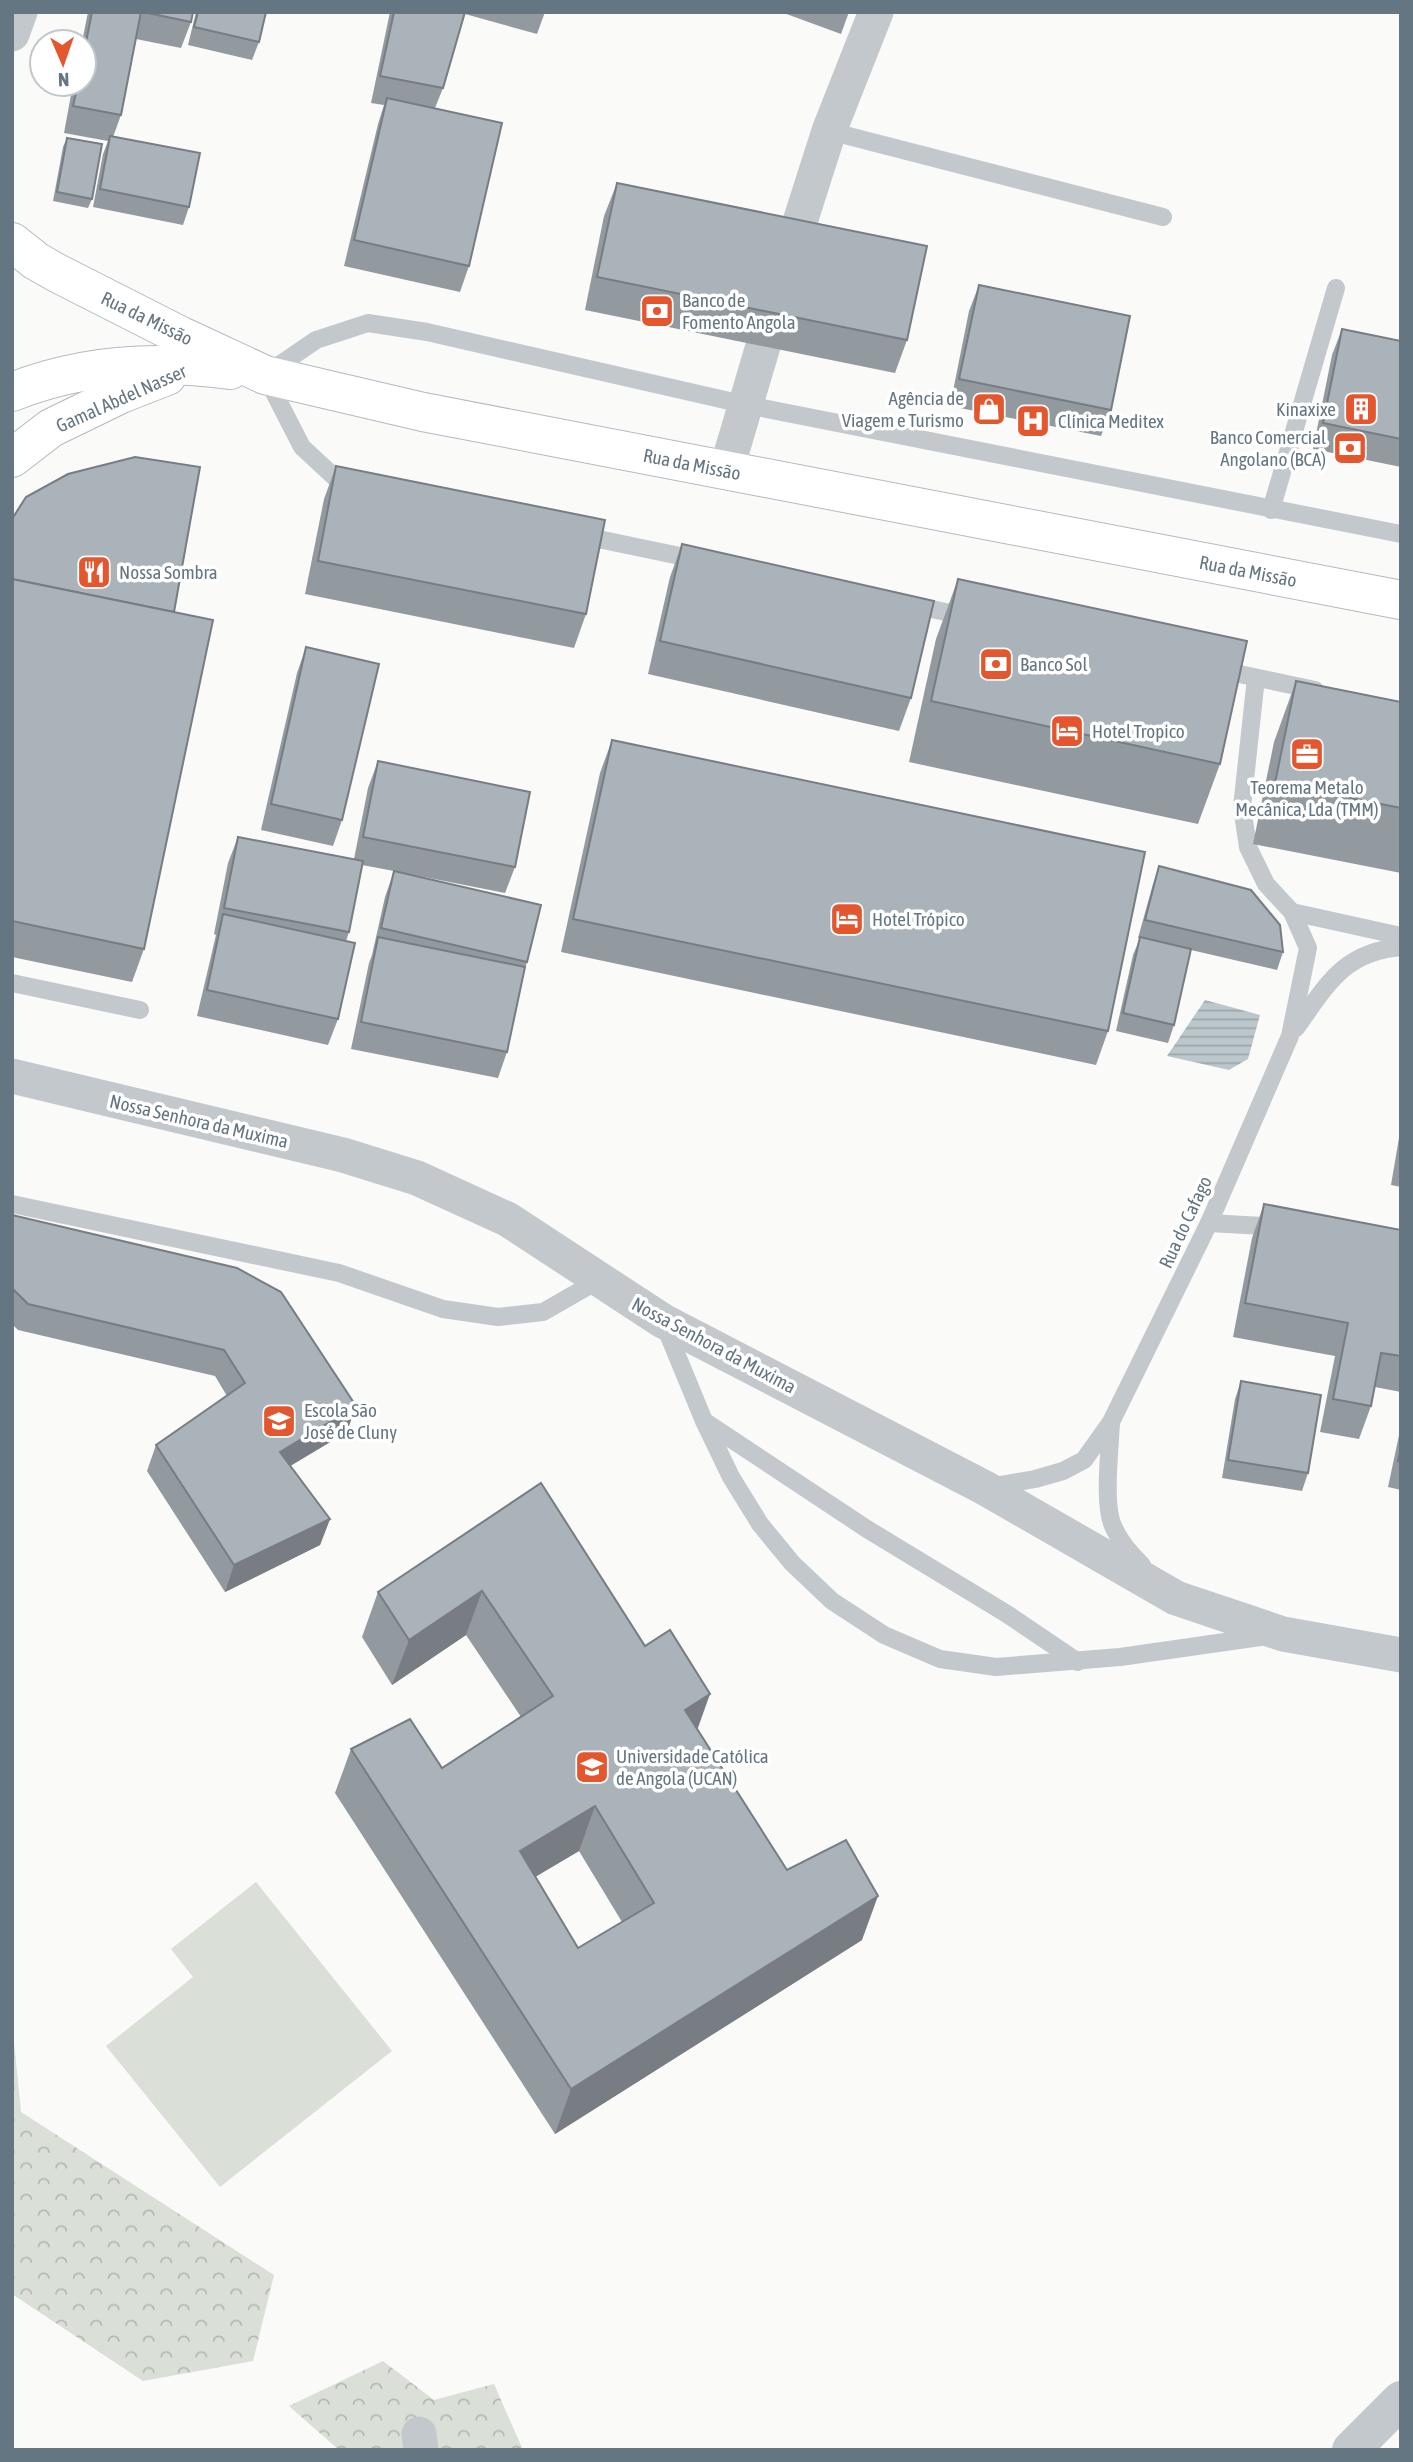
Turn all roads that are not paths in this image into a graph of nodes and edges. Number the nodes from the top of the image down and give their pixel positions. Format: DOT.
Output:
graph roads {
  1 [pos="20,12"];
  2 [pos="876,12"];
  3 [pos="12,34"];
  4 [pos="829,131"];
  5 [pos="1163,217"];
  6 [pos="12,242"];
  7 [pos="790,253"];
  8 [pos="1336,288"];
  9 [pos="763,346"];
  10 [pos="196,366"];
  11 [pos="265,374"];
  12 [pos="12,392"];
  13 [pos="747,405"];
  14 [pos="12,458"];
  15 [pos="726,471"];
  16 [pos="367,490"];
  17 [pos="1271,510"];
  18 [pos="563,532"];
  19 [pos="1401,534"];
  20 [pos="712,563"];
  21 [pos="889,600"];
  22 [pos="1401,600"];
  23 [pos="984,621"];
  24 [pos="1202,667"];
  25 [pos="1256,678"];
  26 [pos="1335,695"];
  27 [pos="1292,912"];
  28 [pos="1401,936"];
  29 [pos="1401,947"];
  30 [pos="12,983"];
  31 [pos="140,1010"];
  32 [pos="1290,1037"];
  33 [pos="12,1076"];
  34 [pos="12,1204"];
  35 [pos="1209,1223"];
  36 [pos="1292,1228"];
  37 [pos="599,1280"];
  38 [pos="663,1321"];
  39 [pos="704,1422"];
  40 [pos="1111,1422"];
  41 [pos="985,1488"];
  42 [pos="1177,1598"];
  43 [pos="1283,1634"];
  44 [pos="1401,1655"];
  45 [pos="1078,1662"];
  46 [pos="1401,2400"];
  47 [pos="1366,2444"];
  1 -- 3 [label="street"];
  2 -- 4 [label="street"];
  4 -- 5 [label="lane"];
  4 -- 7 [label="street"];
  6 -- 11 [label="main road, Rua da Missão"];
  8 -- 17 [label="lane"];
  9 -- 13 [label="street"];
  10 -- 11 [label="main road, Gamal Abdel Nasser"];
  10 -- 12 [label="main road, Gamal Abdel Nasser"];
  10 -- 14 [label="main road, Gamal Abdel Nasser"];
  11 -- 13 [label="lane"];
  11 -- 15 [label="main road, Rua da Missão"];
  11 -- 16 [label="lane"];
  13 -- 15 [label="street"];
  13 -- 17 [label="lane"];
  15 -- 22 [label="main road, Rua da Missão"];
  17 -- 19 [label="lane"];
  18 -- 20 [label="lane"];
  21 -- 23 [label="lane"];
  24 -- 25 [label="lane"];
  25 -- 26 [label="lane"];
  25 -- 27 [label="lane, Rua do Cafago"];
  27 -- 28 [label="lane"];
  27 -- 32 [label="lane, Rua do Cafago"];
  29 -- 32 [label="lane, Rua do Cafago"];
  30 -- 31 [label="lane"];
  32 -- 35 [label="lane, Rua do Cafago"];
  33 -- 37 [label="street, Nossa Senhora da Muxima"];
  34 -- 37 [label="lane"];
  35 -- 36 [label="lane"];
  35 -- 40 [label="lane, Rua do Cafago"];
  37 -- 38 [label="street, Nossa Senhora da Muxima"];
  38 -- 39 [label="lane"];
  38 -- 41 [label="street, Nossa Senhora da Muxima"];
  39 -- 45 [label="lane"];
  39 -- 45 [label="lane"];
  40 -- 41 [label="lane, Rua do Cafago"];
  40 -- 42 [label="lane, Rua do Cafago"];
  41 -- 42 [label="street, Nossa Senhora da Muxima"];
  42 -- 43 [label="street, Nossa Senhora da Muxima"];
  43 -- 44 [label="street, Nossa Senhora da Muxima"];
  43 -- 45 [label="lane"];
  46 -- 47 [label="street"];
}
